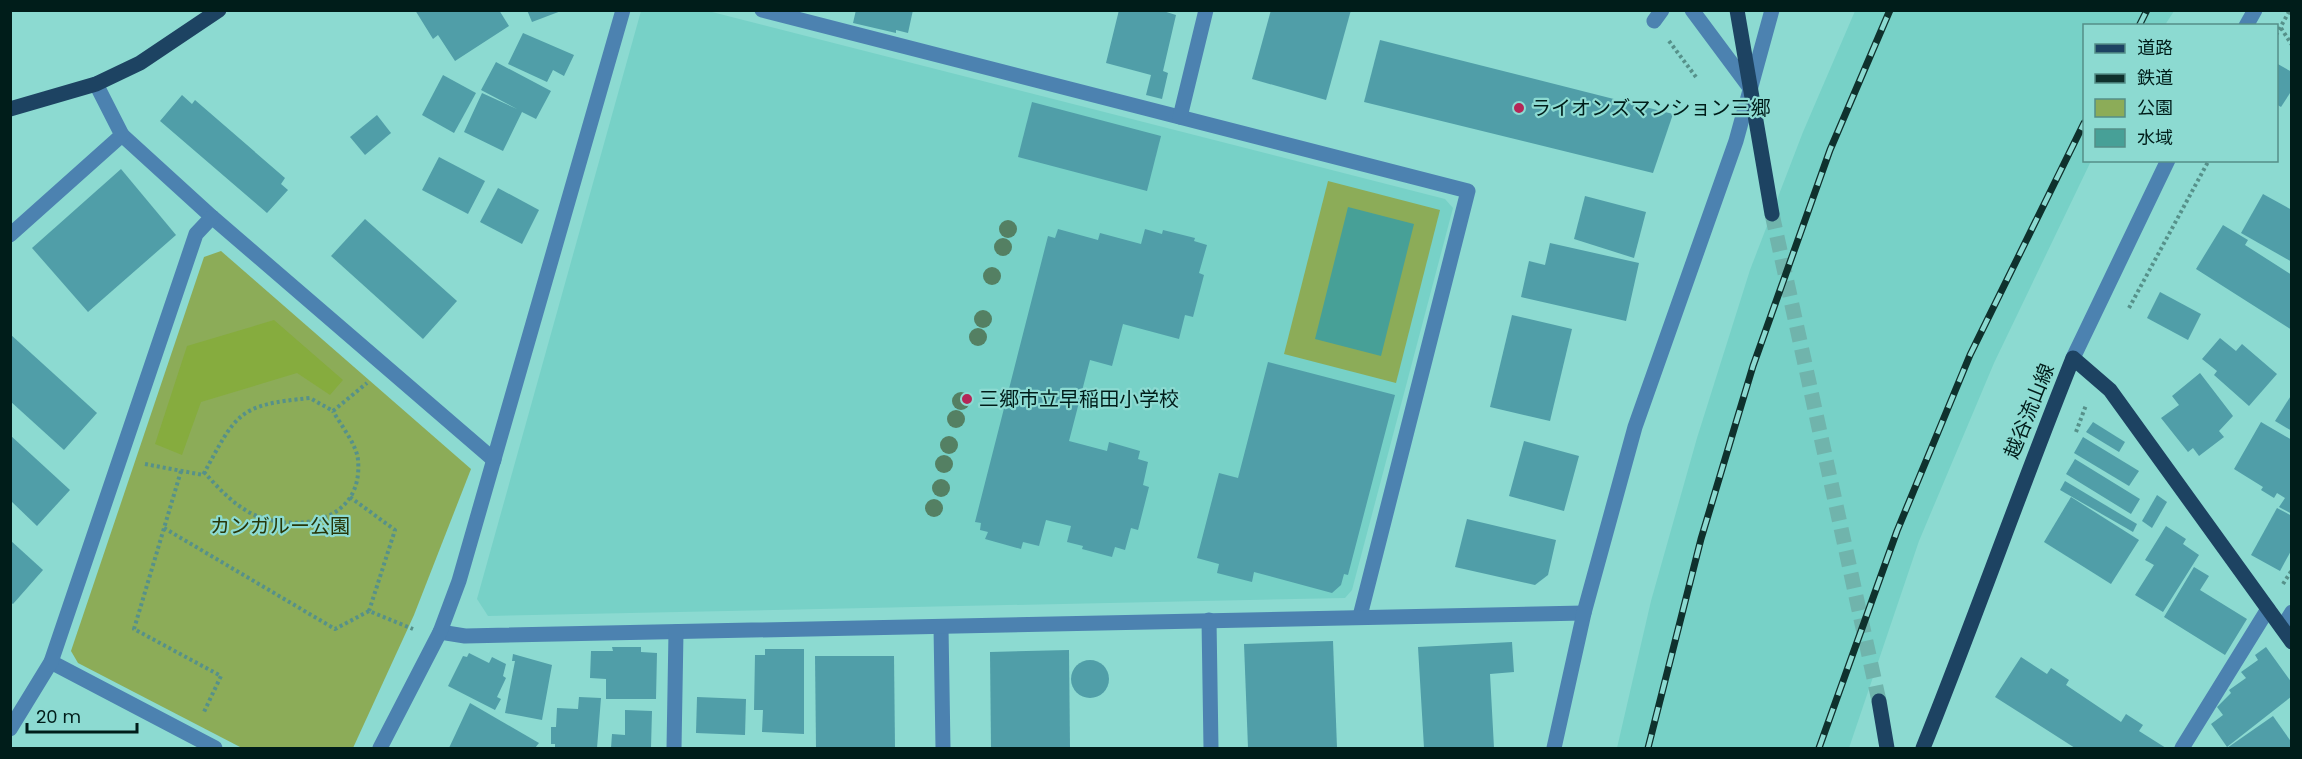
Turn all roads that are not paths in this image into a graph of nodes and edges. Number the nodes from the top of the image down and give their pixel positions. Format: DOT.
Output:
graph roads {
  1 [pos="219,10"];
  2 [pos="623,10"];
  3 [pos="762,10"];
  4 [pos="1206,10"];
  5 [pos="1692,10"];
  6 [pos="1737,10"];
  7 [pos="1772,10"];
  8 [pos="2255,10"];
  9 [pos="2247,24"];
  10 [pos="96,84"];
  11 [pos="1750,88"];
  12 [pos="10,109"];
  13 [pos="1180,117"];
  14 [pos="122,135"];
  15 [pos="2167,162"];
  16 [pos="1772,214"];
  17 [pos="212,217"];
  18 [pos="10,235"];
  19 [pos="2073,358"];
  20 [pos="494,460"];
  21 [pos="2268,609"];
  22 [pos="2292,612"];
  23 [pos="1584,613"];
  24 [pos="1360,616"];
  25 [pos="1209,620"];
  26 [pos="941,627"];
  27 [pos="2282,628"];
  28 [pos="440,632"];
  29 [pos="676,632"];
  30 [pos="2292,642"];
  31 [pos="51,662"];
  32 [pos="1879,701"];
  33 [pos="11,728"];
  34 [pos="215,748"];
  35 [pos="380,748"];
  36 [pos="674,748"];
  37 [pos="943,748"];
  38 [pos="1211,748"];
  39 [pos="1554,748"];
  40 [pos="1887,748"];
  41 [pos="1923,748"];
  42 [pos="2182,748"];
  1 -- 10 [label="main road"];
  2 -- 20 [label="street"];
  3 -- 13 [label="street"];
  4 -- 13 [label="street"];
  5 -- 11 [label="street"];
  6 -- 11 [label="main road"];
  7 -- 11 [label="street"];
  8 -- 9 [label="street"];
  10 -- 12 [label="main road"];
  10 -- 14 [label="street"];
  11 -- 16 [label="main road"];
  11 -- 23 [label="street"];
  13 -- 24 [label="street"];
  14 -- 17 [label="street"];
  14 -- 18 [label="street"];
  15 -- 19 [label="street"];
  17 -- 20 [label="street"];
  17 -- 31 [label="street"];
  19 -- 21 [label="main road, 越谷流山線"];
  19 -- 41 [label="main road, 越谷流山線"];
  20 -- 28 [label="street"];
  21 -- 27 [label="main road, 越谷流山線"];
  21 -- 42 [label="street"];
  22 -- 27 [label="street"];
  23 -- 24 [label="street"];
  23 -- 39 [label="street"];
  24 -- 25 [label="street"];
  25 -- 26 [label="street"];
  25 -- 38 [label="street"];
  26 -- 29 [label="street"];
  26 -- 37 [label="street"];
  27 -- 30 [label="main road, 越谷流山線"];
  28 -- 29 [label="street"];
  28 -- 35 [label="street"];
  29 -- 36 [label="street"];
  31 -- 33 [label="street"];
  31 -- 34 [label="street"];
  32 -- 40 [label="main road"];
}
